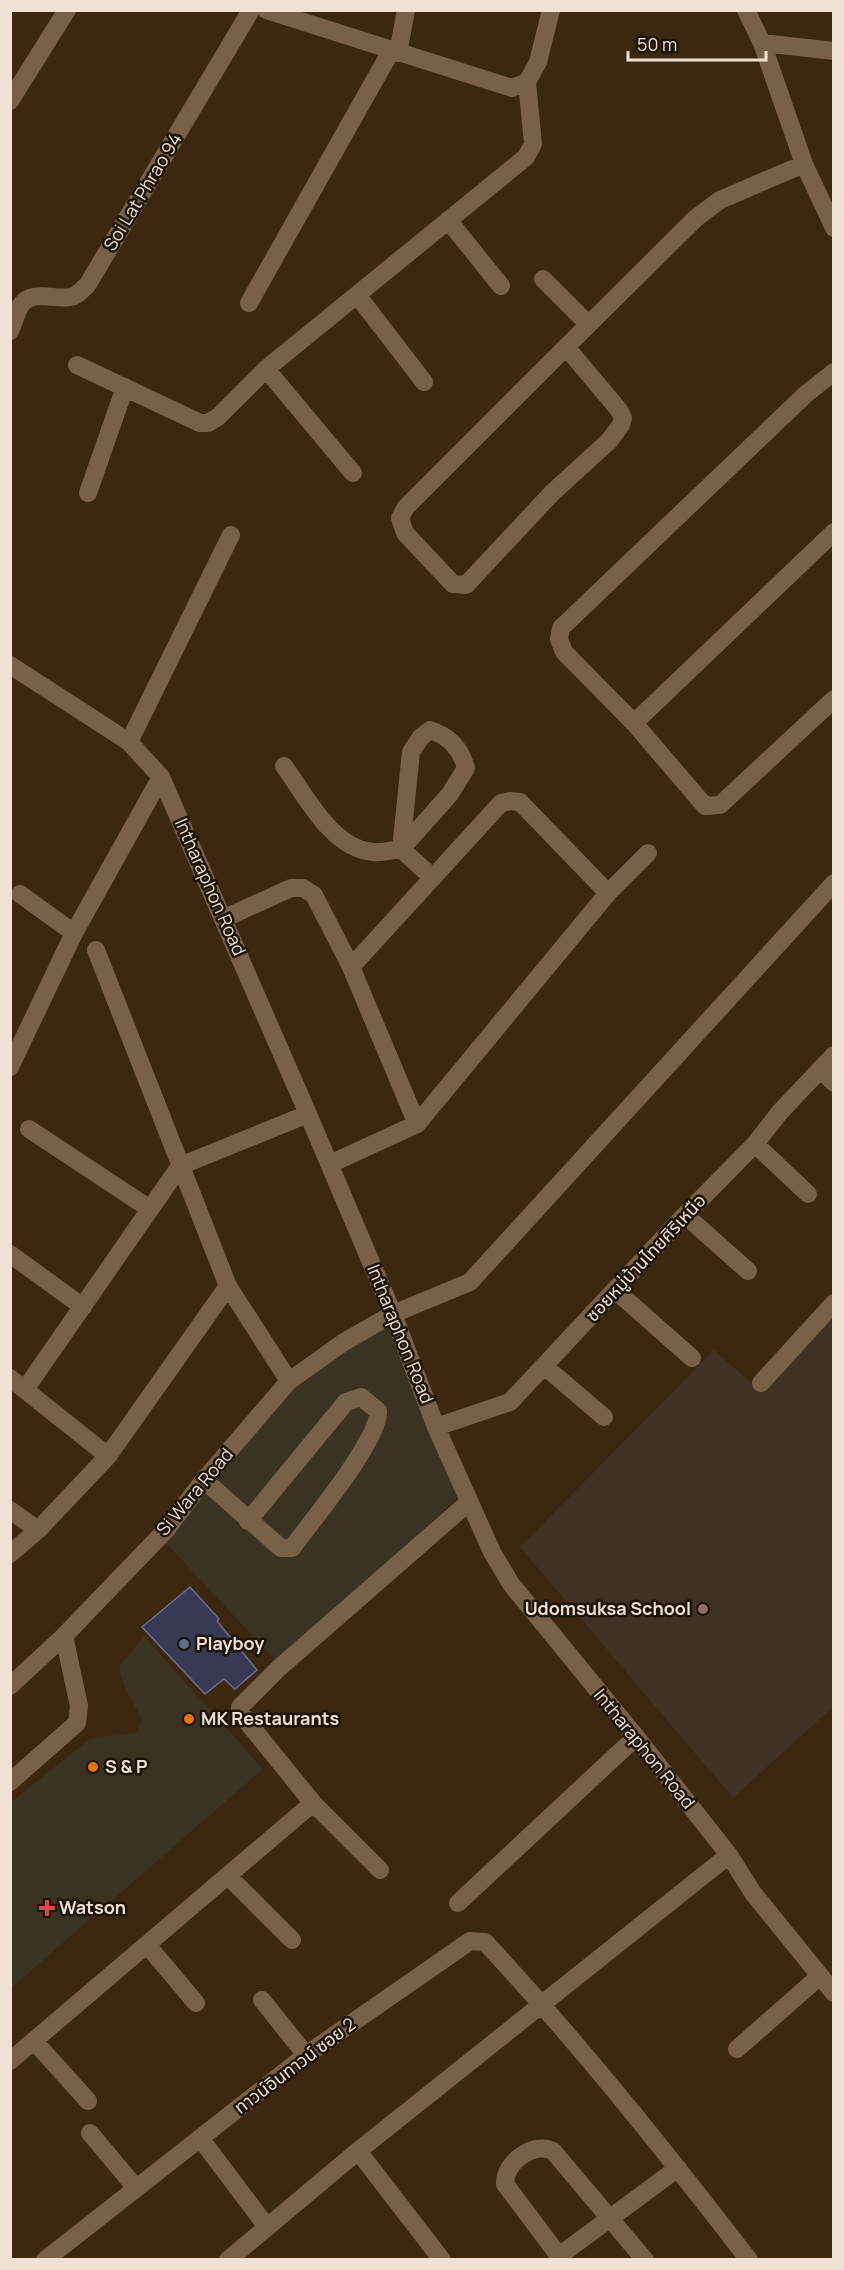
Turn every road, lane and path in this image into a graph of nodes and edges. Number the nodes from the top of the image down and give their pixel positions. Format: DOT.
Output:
graph roads {
  1 [pos="67,10"];
  2 [pos="251,10"];
  3 [pos="266,10"];
  4 [pos="406,10"];
  5 [pos="551,10"];
  6 [pos="746,10"];
  7 [pos="762,43"];
  8 [pos="834,51"];
  9 [pos="395,52"];
  10 [pos="527,82"];
  11 [pos="10,101"];
  12 [pos="804,164"];
  13 [pos="448,220"];
  14 [pos="834,228"];
  15 [pos="543,279"];
  16 [pos="501,286"];
  17 [pos="357,295"];
  18 [pos="249,303"];
  19 [pos="588,324"];
  20 [pos="10,331"];
  21 [pos="566,347"];
  22 [pos="77,365"];
  23 [pos="266,369"];
  24 [pos="834,372"];
  25 [pos="424,382"];
  26 [pos="125,387"];
  27 [pos="353,473"];
  28 [pos="88,493"];
  29 [pos="834,532"];
  30 [pos="231,535"];
  31 [pos="10,665"];
  32 [pos="834,699"];
  33 [pos="634,723"];
  34 [pos="129,742"];
  35 [pos="284,766"];
  36 [pos="161,777"];
  37 [pos="401,849"];
  38 [pos="648,853"];
  39 [pos="433,878"];
  40 [pos="834,883"];
  41 [pos="608,892"];
  42 [pos="20,894"];
  43 [pos="225,918"];
  44 [pos="74,933"];
  45 [pos="96,951"];
  46 [pos="351,967"];
  47 [pos="834,1055"];
  48 [pos="10,1067"];
  49 [pos="820,1070"];
  50 [pos="834,1083"];
  51 [pos="309,1114"];
  52 [pos="417,1124"];
  53 [pos="29,1129"];
  54 [pos="755,1144"];
  55 [pos="330,1164"];
  56 [pos="180,1166"];
  57 [pos="808,1194"];
  58 [pos="150,1209"];
  59 [pos="685,1215"];
  60 [pos="10,1254"];
  61 [pos="748,1271"];
  62 [pos="228,1286"];
  63 [pos="615,1290"];
  64 [pos="834,1303"];
  65 [pos="83,1307"];
  66 [pos="393,1314"];
  67 [pos="692,1358"];
  68 [pos="544,1366"];
  69 [pos="10,1378"];
  70 [pos="289,1381"];
  71 [pos="761,1383"];
  72 [pos="26,1388"];
  73 [pos="604,1417"];
  74 [pos="436,1427"];
  75 [pos="108,1456"];
  76 [pos="204,1480"];
  77 [pos="469,1502"];
  78 [pos="10,1510"];
  79 [pos="248,1521"];
  80 [pos="38,1530"];
  81 [pos="10,1554"];
  82 [pos="64,1636"];
  83 [pos="10,1686"];
  84 [pos="636,1737"];
  85 [pos="10,1782"];
  86 [pos="312,1803"];
  87 [pos="729,1855"];
  88 [pos="380,1870"];
  89 [pos="228,1876"];
  90 [pos="458,1903"];
  91 [pos="292,1940"];
  92 [pos="148,1946"];
  93 [pos="820,1976"];
  94 [pos="834,1993"];
  95 [pos="262,2000"];
  96 [pos="196,2003"];
  97 [pos="544,2006"];
  98 [pos="34,2041"];
  99 [pos="737,2049"];
  100 [pos="306,2055"];
  101 [pos="10,2061"];
  102 [pos="88,2101"];
  103 [pos="90,2133"];
  104 [pos="200,2138"];
  105 [pos="358,2151"];
  106 [pos="678,2168"];
  107 [pos="136,2188"];
  108 [pos="610,2218"];
  109 [pos="267,2227"];
  110 [pos="250,2253"];
  111 [pos="49,2258"];
  112 [pos="561,2258"];
  113 [pos="228,2259"];
  114 [pos="442,2259"];
  115 [pos="645,2259"];
  116 [pos="749,2259"];
  1 -- 11 [label="street"];
  2 -- 20 [label="street, Soi Lat Phrao 94"];
  3 -- 9 [label="street"];
  4 -- 9 [label="street"];
  5 -- 10 [label="street"];
  6 -- 7 [label="street"];
  7 -- 8 [label="street"];
  7 -- 12 [label="street"];
  9 -- 10 [label="street"];
  9 -- 18 [label="street"];
  10 -- 13 [label="street"];
  12 -- 14 [label="street"];
  12 -- 19 [label="street"];
  13 -- 16 [label="street"];
  13 -- 17 [label="street"];
  15 -- 19 [label="street"];
  17 -- 23 [label="street"];
  17 -- 25 [label="street"];
  19 -- 21 [label="street"];
  21 -- 21 [label="street"];
  22 -- 26 [label="street"];
  23 -- 26 [label="street"];
  23 -- 27 [label="street"];
  24 -- 33 [label="street"];
  26 -- 28 [label="street"];
  29 -- 33 [label="street"];
  30 -- 34 [label="street"];
  31 -- 34 [label="street, Intharaphon Road"];
  32 -- 33 [label="street"];
  34 -- 36 [label="street, Intharaphon Road"];
  35 -- 37 [label="street"];
  36 -- 43 [label="street, Intharaphon Road"];
  36 -- 44 [label="street"];
  37 -- 37 [label="street"];
  37 -- 39 [label="street"];
  38 -- 41 [label="street"];
  39 -- 41 [label="street"];
  39 -- 46 [label="street"];
  40 -- 66 [label="street, Si Wara Road"];
  41 -- 52 [label="street"];
  42 -- 44 [label="street"];
  43 -- 46 [label="street"];
  43 -- 51 [label="street, Intharaphon Road"];
  44 -- 48 [label="street"];
  45 -- 56 [label="street"];
  46 -- 52 [label="street"];
  47 -- 49 [label="street, ซอยหมู่บ้านไทยศิริเหนือ"];
  49 -- 50 [label="street"];
  49 -- 54 [label="street, ซอยหมู่บ้านไทยศิริเหนือ"];
  51 -- 55 [label="street, Intharaphon Road"];
  51 -- 56 [label="street"];
  52 -- 55 [label="street"];
  53 -- 58 [label="street"];
  54 -- 57 [label="street"];
  54 -- 59 [label="street, ซอยหมู่บ้านไทยศิริเหนือ"];
  55 -- 66 [label="street, Intharaphon Road"];
  56 -- 58 [label="street"];
  56 -- 62 [label="street"];
  58 -- 65 [label="street"];
  59 -- 61 [label="street"];
  59 -- 63 [label="street, ซอยหมู่บ้านไทยศิริเหนือ"];
  60 -- 65 [label="street"];
  62 -- 70 [label="street"];
  62 -- 75 [label="street"];
  63 -- 67 [label="street"];
  63 -- 68 [label="street, ซอยหมู่บ้านไทยศิริเหนือ"];
  64 -- 71 [label="street"];
  65 -- 72 [label="street"];
  66 -- 70 [label="street, Si Wara Road"];
  66 -- 74 [label="street, Intharaphon Road"];
  68 -- 73 [label="street"];
  68 -- 74 [label="street, ซอยหมู่บ้านไทยศิริเหนือ"];
  69 -- 72 [label="street"];
  70 -- 76 [label="street, Si Wara Road"];
  72 -- 75 [label="street"];
  74 -- 77 [label="street, Intharaphon Road"];
  75 -- 80 [label="street"];
  76 -- 79 [label="street"];
  76 -- 82 [label="street, Si Wara Road"];
  77 -- 84 [label="street, Intharaphon Road"];
  77 -- 86 [label="street"];
  78 -- 80 [label="street"];
  79 -- 79 [label="street"];
  80 -- 81 [label="street"];
  82 -- 83 [label="street, Si Wara Road"];
  82 -- 85 [label="street"];
  84 -- 87 [label="street, Intharaphon Road"];
  84 -- 90 [label="street"];
  86 -- 88 [label="street"];
  86 -- 89 [label="street"];
  87 -- 93 [label="street, Intharaphon Road"];
  87 -- 97 [label="street"];
  89 -- 91 [label="street"];
  89 -- 92 [label="street"];
  92 -- 96 [label="street"];
  92 -- 98 [label="street"];
  93 -- 94 [label="street, Intharaphon Road"];
  93 -- 99 [label="street"];
  95 -- 100 [label="street"];
  97 -- 100 [label="street, ทาวน์อินทาวน์ ซอย 2"];
  97 -- 105 [label="street"];
  97 -- 106 [label="street, ทาวน์อินทาวน์ ซอย 2"];
  98 -- 101 [label="street"];
  98 -- 102 [label="street"];
  100 -- 104 [label="street, ทาวน์อินทาวน์ ซอย 2"];
  103 -- 107 [label="street"];
  104 -- 107 [label="street, ทาวน์อินทาวน์ ซอย 2"];
  104 -- 109 [label="street"];
  105 -- 109 [label="street"];
  105 -- 114 [label="street"];
  106 -- 108 [label="street"];
  106 -- 116 [label="street, ทาวน์อินทาวน์ ซอย 2"];
  107 -- 111 [label="street, ทาวน์อินทาวน์ ซอย 2"];
  108 -- 112 [label="street"];
  108 -- 112 [label="street"];
  108 -- 115 [label="street"];
  109 -- 110 [label="street"];
  110 -- 113 [label="street"];
}
